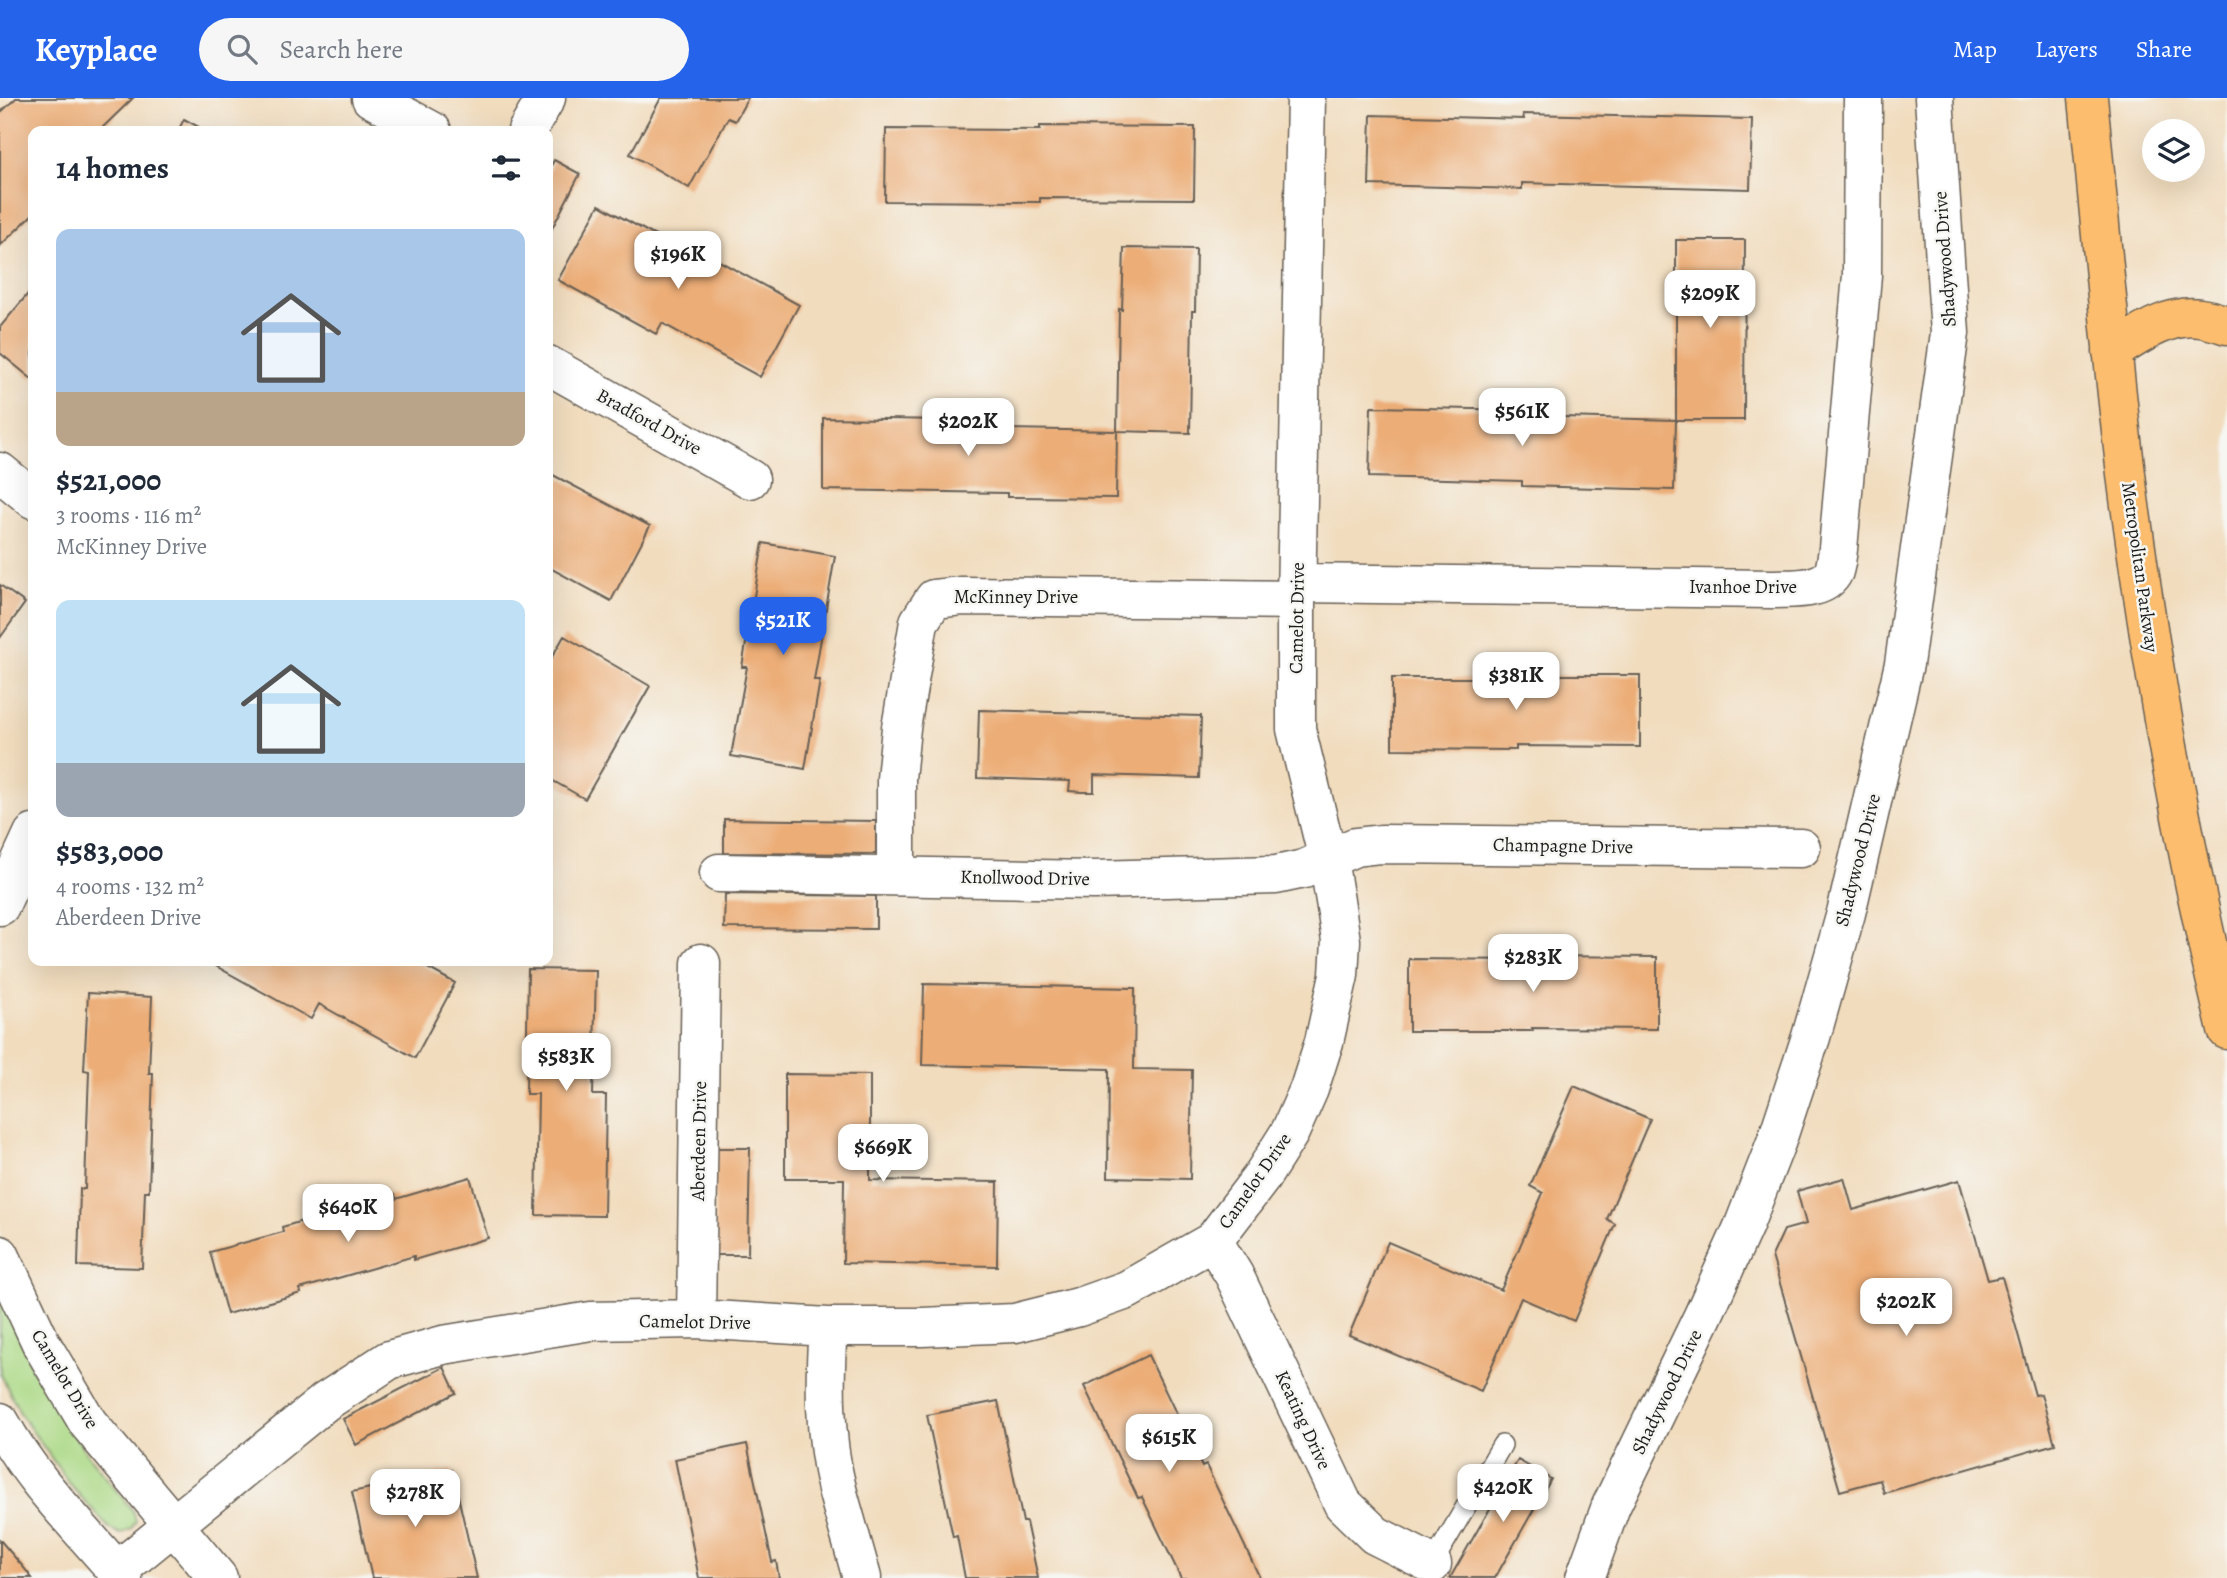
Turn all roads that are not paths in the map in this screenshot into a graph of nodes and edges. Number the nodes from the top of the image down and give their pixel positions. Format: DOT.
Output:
graph roads {
  1 [pos="371,98"];
  2 [pos="546,98"];
  3 [pos="1306,98"];
  4 [pos="1863,98"];
  5 [pos="1934,98"];
  6 [pos="2088,98"];
  7 [pos="423,126"];
  8 [pos="530,126"];
  9 [pos="2227,325"];
  10 [pos="2112,352"];
  11 [pos="553,368"];
  12 [pos="0,472"];
  13 [pos="750,478"];
  14 [pos="28,495"];
  15 [pos="1296,591"];
  16 [pos="28,844"];
  17 [pos="1801,848"];
  18 [pos="1328,859"];
  19 [pos="719,873"];
  20 [pos="896,875"];
  21 [pos="2,893"];
  22 [pos="701,963"];
  23 [pos="2227,1030"];
  24 [pos="1213,1241"];
  25 [pos="0,1255"];
  26 [pos="696,1319"];
  27 [pos="828,1328"];
  28 [pos="0,1422"];
  29 [pos="1502,1444"];
  30 [pos="172,1525"];
  31 [pos="1428,1571"];
  32 [pos="120,1574"];
  33 [pos="218,1578"];
  34 [pos="862,1578"];
  35 [pos="1585,1578"];
  1 -- 7 [label="street"];
  2 -- 8 [label="street"];
  3 -- 15 [label="street, Camelot Drive"];
  4 -- 15 [label="street, Ivanhoe Drive"];
  5 -- 35 [label="street, Shadywood Drive"];
  6 -- 10 [label="main road, Metropolitan Parkway"];
  9 -- 10 [label="main road"];
  10 -- 23 [label="main road, Metropolitan Parkway"];
  11 -- 13 [label="street, Bradford Drive"];
  12 -- 14 [label="street"];
  15 -- 18 [label="street, Camelot Drive"];
  15 -- 20 [label="street, McKinney Drive"];
  16 -- 21 [label="street"];
  17 -- 18 [label="street, Champagne Drive"];
  18 -- 20 [label="street, Knollwood Drive"];
  18 -- 24 [label="street, Camelot Drive"];
  19 -- 20 [label="street, Knollwood Drive"];
  22 -- 26 [label="street, Aberdeen Drive"];
  24 -- 27 [label="street, Camelot Drive"];
  24 -- 31 [label="street, Keating Drive"];
  25 -- 30 [label="street, Camelot Drive"];
  26 -- 27 [label="street, Camelot Drive"];
  26 -- 30 [label="street, Camelot Drive"];
  27 -- 34 [label="street"];
  28 -- 32 [label="street, Camelot Drive"];
  29 -- 31 [label="lane"];
  30 -- 32 [label="street, Camelot Drive"];
  30 -- 33 [label="street, Camelot Drive"];
}
